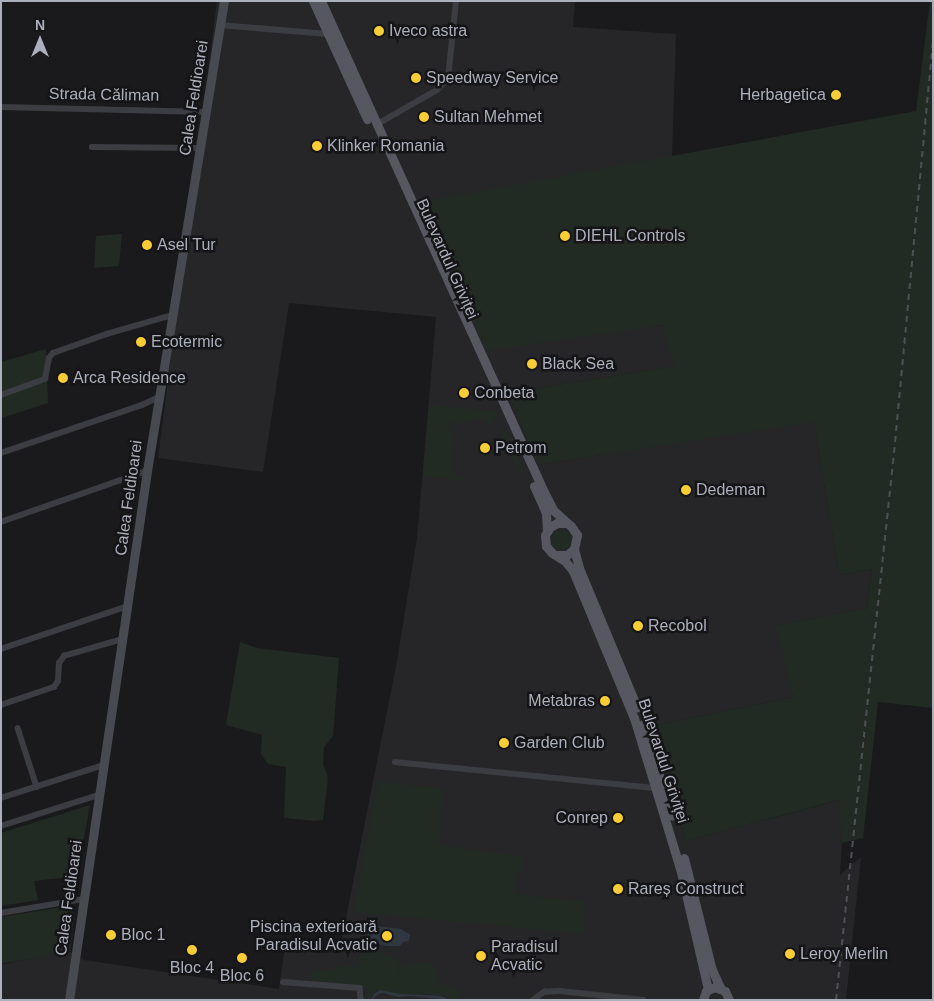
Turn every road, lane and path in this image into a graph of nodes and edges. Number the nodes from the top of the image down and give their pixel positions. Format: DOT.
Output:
graph roads {
  1 [pos="224,1"];
  2 [pos="314,1"];
  3 [pos="321,1"];
  4 [pos="456,1"];
  5 [pos="220,25"];
  6 [pos="328,34"];
  7 [pos="1,107"];
  8 [pos="207,112"];
  9 [pos="376,125"];
  10 [pos="92,147"];
  11 [pos="201,148"];
  12 [pos="173,315"];
  13 [pos="1,395"];
  14 [pos="159,397"];
  15 [pos="1,453"];
  16 [pos="147,471"];
  17 [pos="1,522"];
  18 [pos="566,523"];
  19 [pos="547,530"];
  20 [pos="574,549"];
  21 [pos="557,555"];
  22 [pos="128,606"];
  23 [pos="123,639"];
  24 [pos="1,649"];
  25 [pos="1,705"];
  26 [pos="18,728"];
  27 [pos="395,762"];
  28 [pos="104,766"];
  29 [pos="37,787"];
  30 [pos="657,788"];
  31 [pos="99,795"];
  32 [pos="1,798"];
  33 [pos="1,826"];
  34 [pos="84,899"];
  35 [pos="1,913"];
  36 [pos="283,982"];
  37 [pos="720,987"];
  38 [pos="708,989"];
  39 [pos="701,999"];
  40 [pos="69,1000"];
  41 [pos="361,1000"];
  42 [pos="533,1000"];
  43 [pos="644,1000"];
  44 [pos="729,1000"];
  1 -- 5 [label="main road, Calea Feldioarei"];
  2 -- 6 [label="main road, Bulevardul Griviței"];
  3 -- 9 [label="main road, Bulevardul Griviței"];
  4 -- 9 [label="street"];
  5 -- 6 [label="street"];
  5 -- 8 [label="main road, Calea Feldioarei"];
  6 -- 19 [label="main road, Bulevardul Griviței"];
  7 -- 8 [label="street, Strada Căliman"];
  8 -- 11 [label="main road, Calea Feldioarei"];
  9 -- 18 [label="main road, Bulevardul Griviței"];
  10 -- 11 [label="street"];
  11 -- 12 [label="main road, Calea Feldioarei"];
  12 -- 13 [label="street"];
  12 -- 14 [label="main road, Calea Feldioarei"];
  14 -- 15 [label="street"];
  14 -- 16 [label="main road, Calea Feldioarei"];
  16 -- 17 [label="street"];
  16 -- 22 [label="main road, Calea Feldioarei"];
  18 -- 19 [label="main road"];
  18 -- 20 [label="main road"];
  19 -- 21 [label="main road"];
  20 -- 21 [label="main road"];
  20 -- 37 [label="main road, Bulevardul Griviței"];
  21 -- 30 [label="main road, Bulevardul Griviței"];
  22 -- 23 [label="main road, Calea Feldioarei"];
  22 -- 24 [label="street"];
  23 -- 25 [label="street"];
  23 -- 28 [label="main road, Calea Feldioarei"];
  26 -- 29 [label="street"];
  27 -- 30 [label="street"];
  28 -- 29 [label="street"];
  28 -- 31 [label="main road, Calea Feldioarei"];
  29 -- 32 [label="street"];
  30 -- 38 [label="main road, Bulevardul Griviței"];
  31 -- 33 [label="street"];
  31 -- 34 [label="main road, Calea Feldioarei"];
  34 -- 35 [label="street"];
  34 -- 40 [label="main road, Calea Feldioarei"];
  36 -- 41 [label="street"];
  37 -- 38 [label="main road"];
  37 -- 44 [label="main road, Bulevardul Griviței"];
  38 -- 39 [label="main road"];
  42 -- 43 [label="street"];
}
